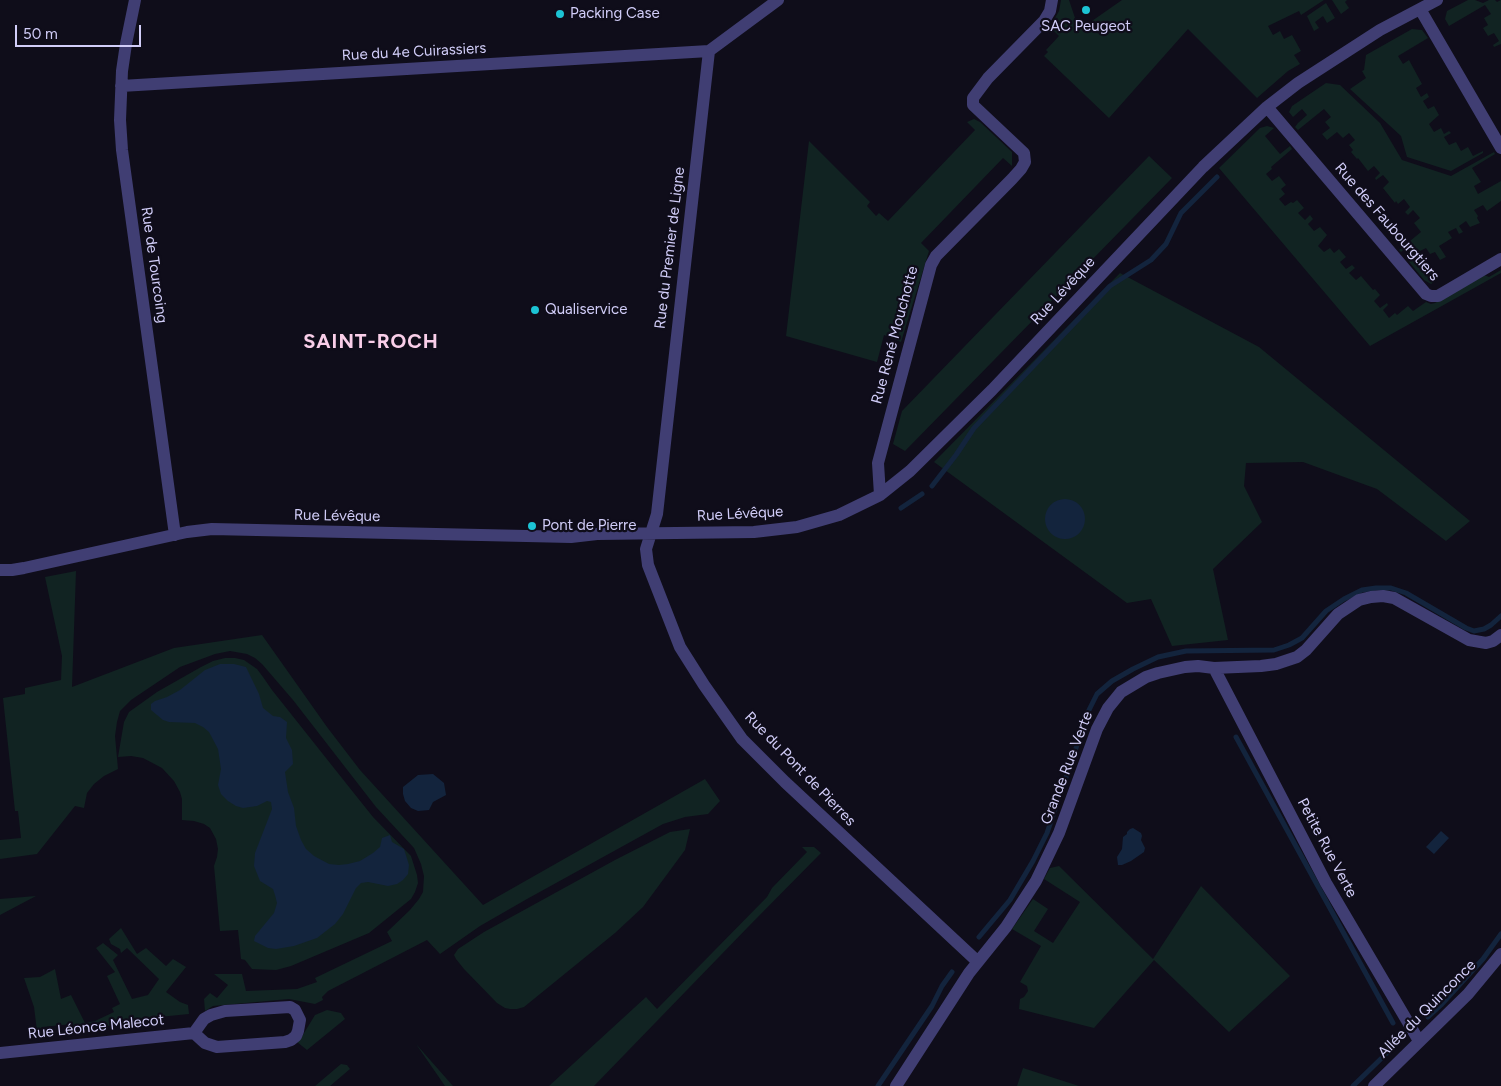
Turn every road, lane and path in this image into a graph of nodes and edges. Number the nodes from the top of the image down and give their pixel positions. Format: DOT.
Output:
graph roads {
  1 [pos="135,0"];
  2 [pos="778,0"];
  3 [pos="1052,0"];
  4 [pos="1437,0"];
  5 [pos="1420,9"];
  6 [pos="709,51"];
  7 [pos="121,86"];
  8 [pos="1268,107"];
  9 [pos="1499,141"];
  10 [pos="1501,259"];
  11 [pos="880,495"];
  12 [pos="651,534"];
  13 [pos="175,535"];
  14 [pos="0,570"];
  15 [pos="1501,635"];
  16 [pos="1214,668"];
  17 [pos="1501,954"];
  18 [pos="978,962"];
  19 [pos="194,1033"];
  20 [pos="1419,1041"];
  21 [pos="0,1053"];
  22 [pos="896,1086"];
  23 [pos="1374,1086"];
  1 -- 7 [label="street, Rue de Tourcoing"];
  2 -- 6 [label="street"];
  3 -- 11 [label="street, Rue René Mouchotte"];
  4 -- 5 [label="street, Rue Lévêque"];
  5 -- 8 [label="street, Rue Lévêque"];
  5 -- 9 [label="street"];
  6 -- 7 [label="street, Rue du 4e Cuirassiers"];
  6 -- 12 [label="street, Rue du Premier de Ligne"];
  7 -- 13 [label="street, Rue de Tourcoing"];
  8 -- 10 [label="street, Rue des Faubourgtiers"];
  8 -- 11 [label="street, Rue Lévêque"];
  11 -- 12 [label="street, Rue Lévêque"];
  12 -- 13 [label="street, Rue Lévêque"];
  12 -- 18 [label="street, Rue du Pont de Pierres"];
  13 -- 14 [label="street, Rue Lévêque"];
  15 -- 16 [label="street, Grande Rue Verte"];
  16 -- 18 [label="street, Grande Rue Verte"];
  16 -- 20 [label="street, Petite Rue Verte"];
  17 -- 20 [label="street, Allée du Quinconce"];
  18 -- 22 [label="street, Grande Rue Verte"];
  19 -- 19 [label="street"];
  19 -- 21 [label="street, Rue Léonce Malecot"];
  20 -- 23 [label="street, Allée du Quinconce"];
}
